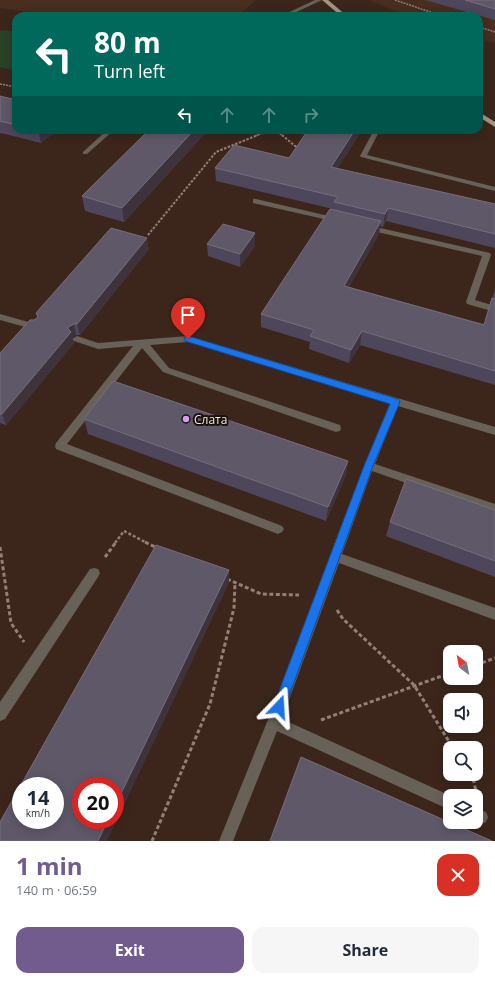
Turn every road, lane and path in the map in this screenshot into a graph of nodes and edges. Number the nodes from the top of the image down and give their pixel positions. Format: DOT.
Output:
graph roads {
  1 [pos="320,0"];
  2 [pos="325,0"];
  3 [pos="395,0"];
  4 [pos="293,12"];
  5 [pos="339,12"];
  6 [pos="430,12"];
  7 [pos="483,28"];
  8 [pos="495,32"];
  9 [pos="0,84"];
  10 [pos="12,86"];
  11 [pos="483,117"];
  12 [pos="495,125"];
  13 [pos="106,134"];
  14 [pos="261,134"];
  15 [pos="280,134"];
  16 [pos="375,134"];
  17 [pos="302,148"];
  18 [pos="85,153"];
  19 [pos="495,190"];
  20 [pos="256,201"];
  21 [pos="148,235"];
  22 [pos="495,309"];
  23 [pos="0,317"];
  24 [pos="36,328"];
  25 [pos="76,339"];
  26 [pos="142,342"];
  27 [pos="395,402"];
  28 [pos="336,428"];
  29 [pos="495,431"];
  30 [pos="369,466"];
  31 [pos="495,509"];
  32 [pos="278,530"];
  33 [pos="0,547"];
  34 [pos="163,551"];
  35 [pos="335,557"];
  36 [pos="94,573"];
  37 [pos="222,577"];
  38 [pos="235,583"];
  39 [pos="307,596"];
  40 [pos="495,614"];
  41 [pos="343,619"];
  42 [pos="11,623"];
  43 [pos="495,658"];
  44 [pos="483,662"];
  45 [pos="443,675"];
  46 [pos="414,685"];
  47 [pos="0,714"];
  48 [pos="317,721"];
  49 [pos="274,722"];
  50 [pos="449,741"];
  51 [pos="443,800"];
  52 [pos="152,841"];
  53 [pos="226,841"];
  1 -- 4 [label="lane"];
  2 -- 5 [label="main road"];
  3 -- 6 [label="path"];
  7 -- 8 [label="path"];
  9 -- 10 [label="path"];
  11 -- 12 [label="main road"];
  13 -- 18 [label="lane"];
  14 -- 21 [label="path"];
  15 -- 17 [label="path"];
  16 -- 19 [label="lane"];
  20 -- 22 [label="lane"];
  23 -- 24 [label="lane"];
  25 -- 26 [label="lane"];
  26 -- 27 [label="lane"];
  26 -- 28 [label="lane"];
  26 -- 32 [label="lane"];
  27 -- 29 [label="lane"];
  27 -- 30 [label="lane"];
  30 -- 31 [label="lane"];
  30 -- 35 [label="lane"];
  33 -- 42 [label="path"];
  34 -- 36 [label="path"];
  35 -- 40 [label="lane"];
  35 -- 49 [label="lane"];
  36 -- 47 [label="lane"];
  37 -- 38 [label="path"];
  38 -- 39 [label="path"];
  38 -- 52 [label="path"];
  41 -- 46 [label="path"];
  43 -- 44 [label="path"];
  45 -- 46 [label="path"];
  46 -- 48 [label="path"];
  46 -- 50 [label="path"];
  49 -- 51 [label="lane"];
  49 -- 53 [label="lane"];
}
